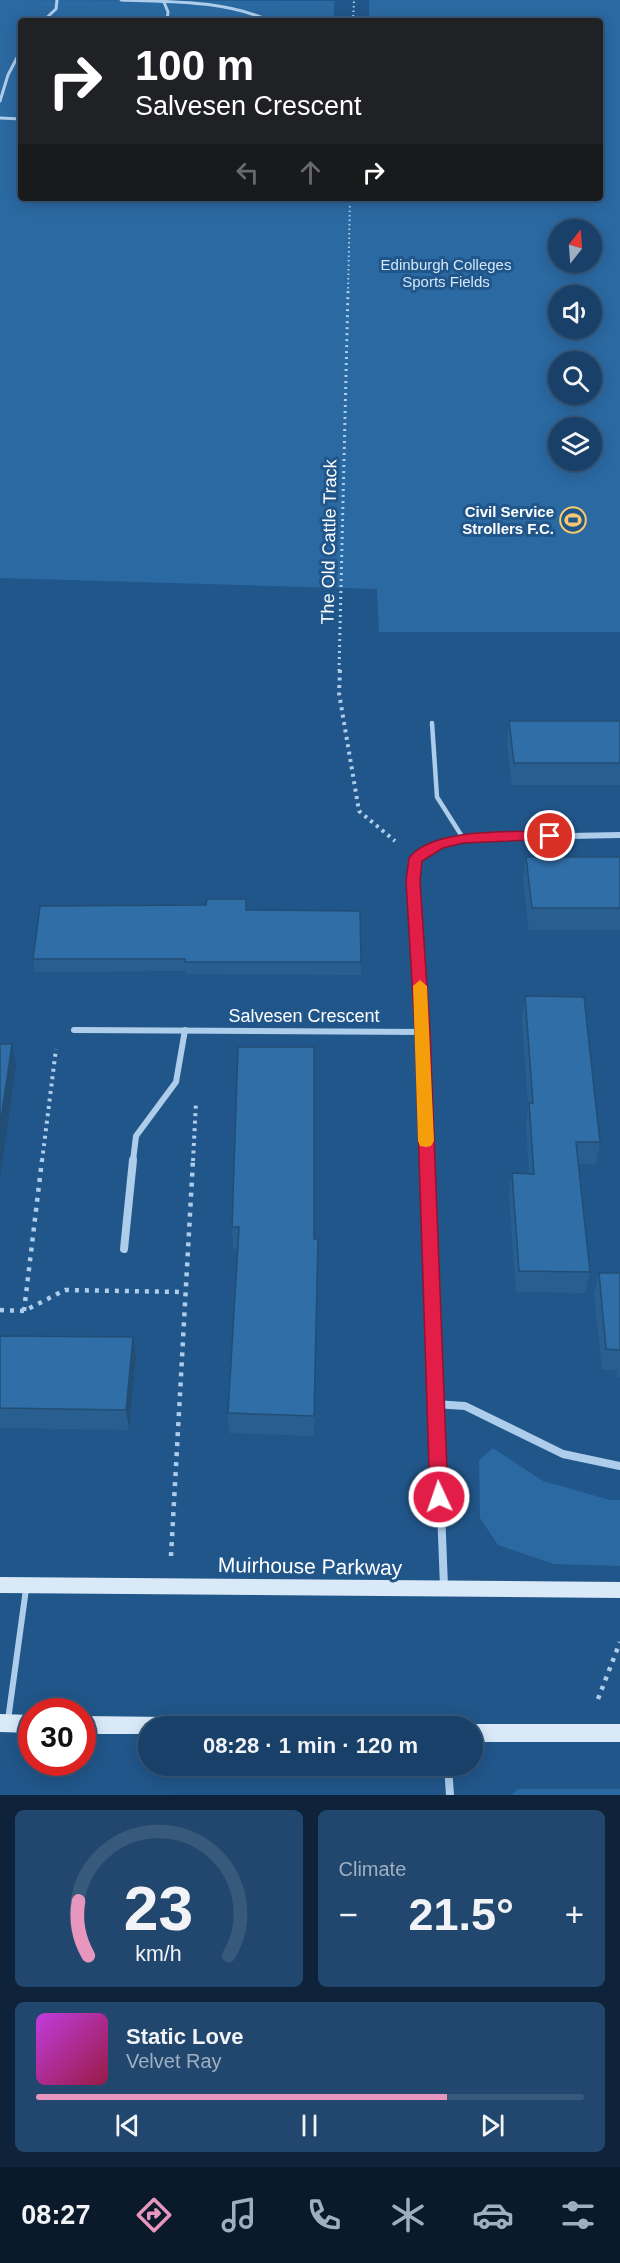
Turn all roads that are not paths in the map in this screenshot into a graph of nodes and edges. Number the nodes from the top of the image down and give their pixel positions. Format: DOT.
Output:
graph roads {
  1 [pos="57,0"];
  2 [pos="121,0"];
  3 [pos="164,2"];
  4 [pos="46,18"];
  5 [pos="167,18"];
  6 [pos="265,18"];
  7 [pos="18,57"];
  8 [pos="0,101"];
  9 [pos="0,118"];
  10 [pos="18,119"];
  11 [pos="432,723"];
  12 [pos="620,835"];
  13 [pos="463,838"];
  14 [pos="74,1030"];
  15 [pos="184,1030"];
  16 [pos="423,1032"];
  17 [pos="124,1249"];
  18 [pos="434,1404"];
  19 [pos="620,1466"];
  20 [pos="0,1585"];
  21 [pos="27,1585"];
  22 [pos="444,1590"];
  23 [pos="620,1590"];
  24 [pos="4,1723"];
  25 [pos="96,1725"];
  26 [pos="138,1726"];
  27 [pos="483,1733"];
  28 [pos="620,1734"];
  29 [pos="449,1776"];
  30 [pos="450,1795"];
  1 -- 4 [label="lane"];
  2 -- 3 [label="lane"];
  3 -- 5 [label="lane"];
  3 -- 6 [label="lane"];
  7 -- 8 [label="lane"];
  9 -- 10 [label="lane"];
  11 -- 13 [label="lane"];
  12 -- 13 [label="street"];
  13 -- 16 [label="street"];
  14 -- 15 [label="street, Salvesen Crescent"];
  15 -- 16 [label="street, Salvesen Crescent"];
  15 -- 17 [label="street"];
  16 -- 18 [label="street"];
  18 -- 19 [label="street"];
  18 -- 22 [label="street"];
  20 -- 21 [label="street, Muirhouse Parkway"];
  21 -- 22 [label="street, Muirhouse Parkway"];
  21 -- 24 [label="lane"];
  22 -- 23 [label="street, Muirhouse Parkway"];
  25 -- 26 [label="street"];
  27 -- 28 [label="street"];
  29 -- 30 [label="street"];
}
